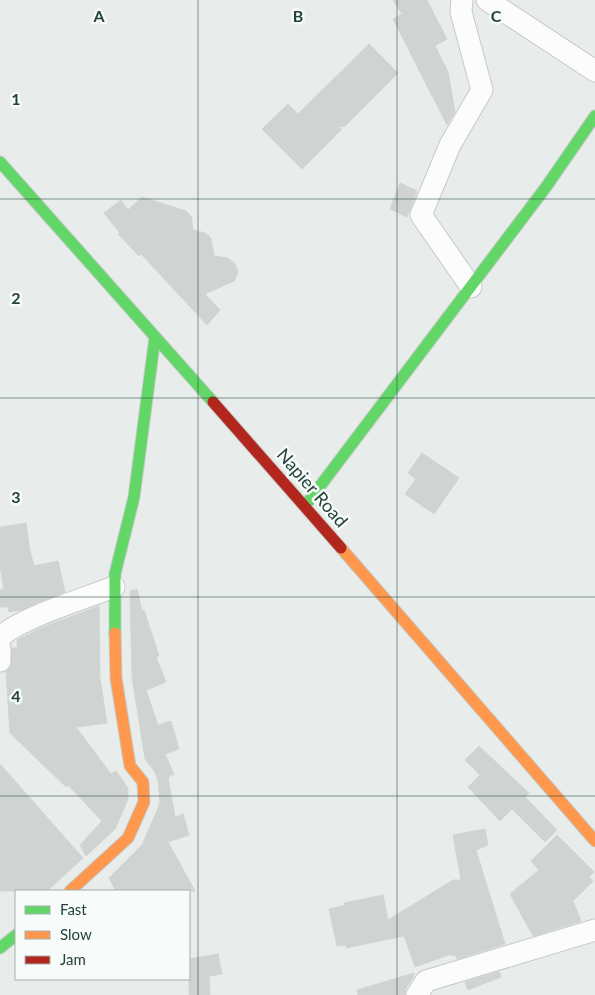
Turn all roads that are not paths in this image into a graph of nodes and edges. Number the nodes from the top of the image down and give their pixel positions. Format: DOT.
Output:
graph roads {
  1 [pos="462,0"];
  2 [pos="487,0"];
  3 [pos="595,71"];
  4 [pos="595,116"];
  5 [pos="0,162"];
  6 [pos="471,287"];
  7 [pos="155,337"];
  8 [pos="306,506"];
  9 [pos="114,588"];
  10 [pos="0,638"];
  11 [pos="0,648"];
  12 [pos="0,661"];
  13 [pos="595,841"];
  14 [pos="71,890"];
  15 [pos="595,930"];
  16 [pos="15,936"];
  17 [pos="0,948"];
  18 [pos="417,995"];
  1 -- 6 [label="street"];
  2 -- 3 [label="street"];
  4 -- 6 [label="street"];
  5 -- 7 [label="street, Napier Road"];
  6 -- 8 [label="street"];
  7 -- 8 [label="street, Napier Road"];
  7 -- 9 [label="street"];
  8 -- 13 [label="street, Napier Road"];
  9 -- 10 [label="street"];
  9 -- 14 [label="street"];
  11 -- 12 [label="street"];
  15 -- 18 [label="street"];
  16 -- 17 [label="street"];
}
